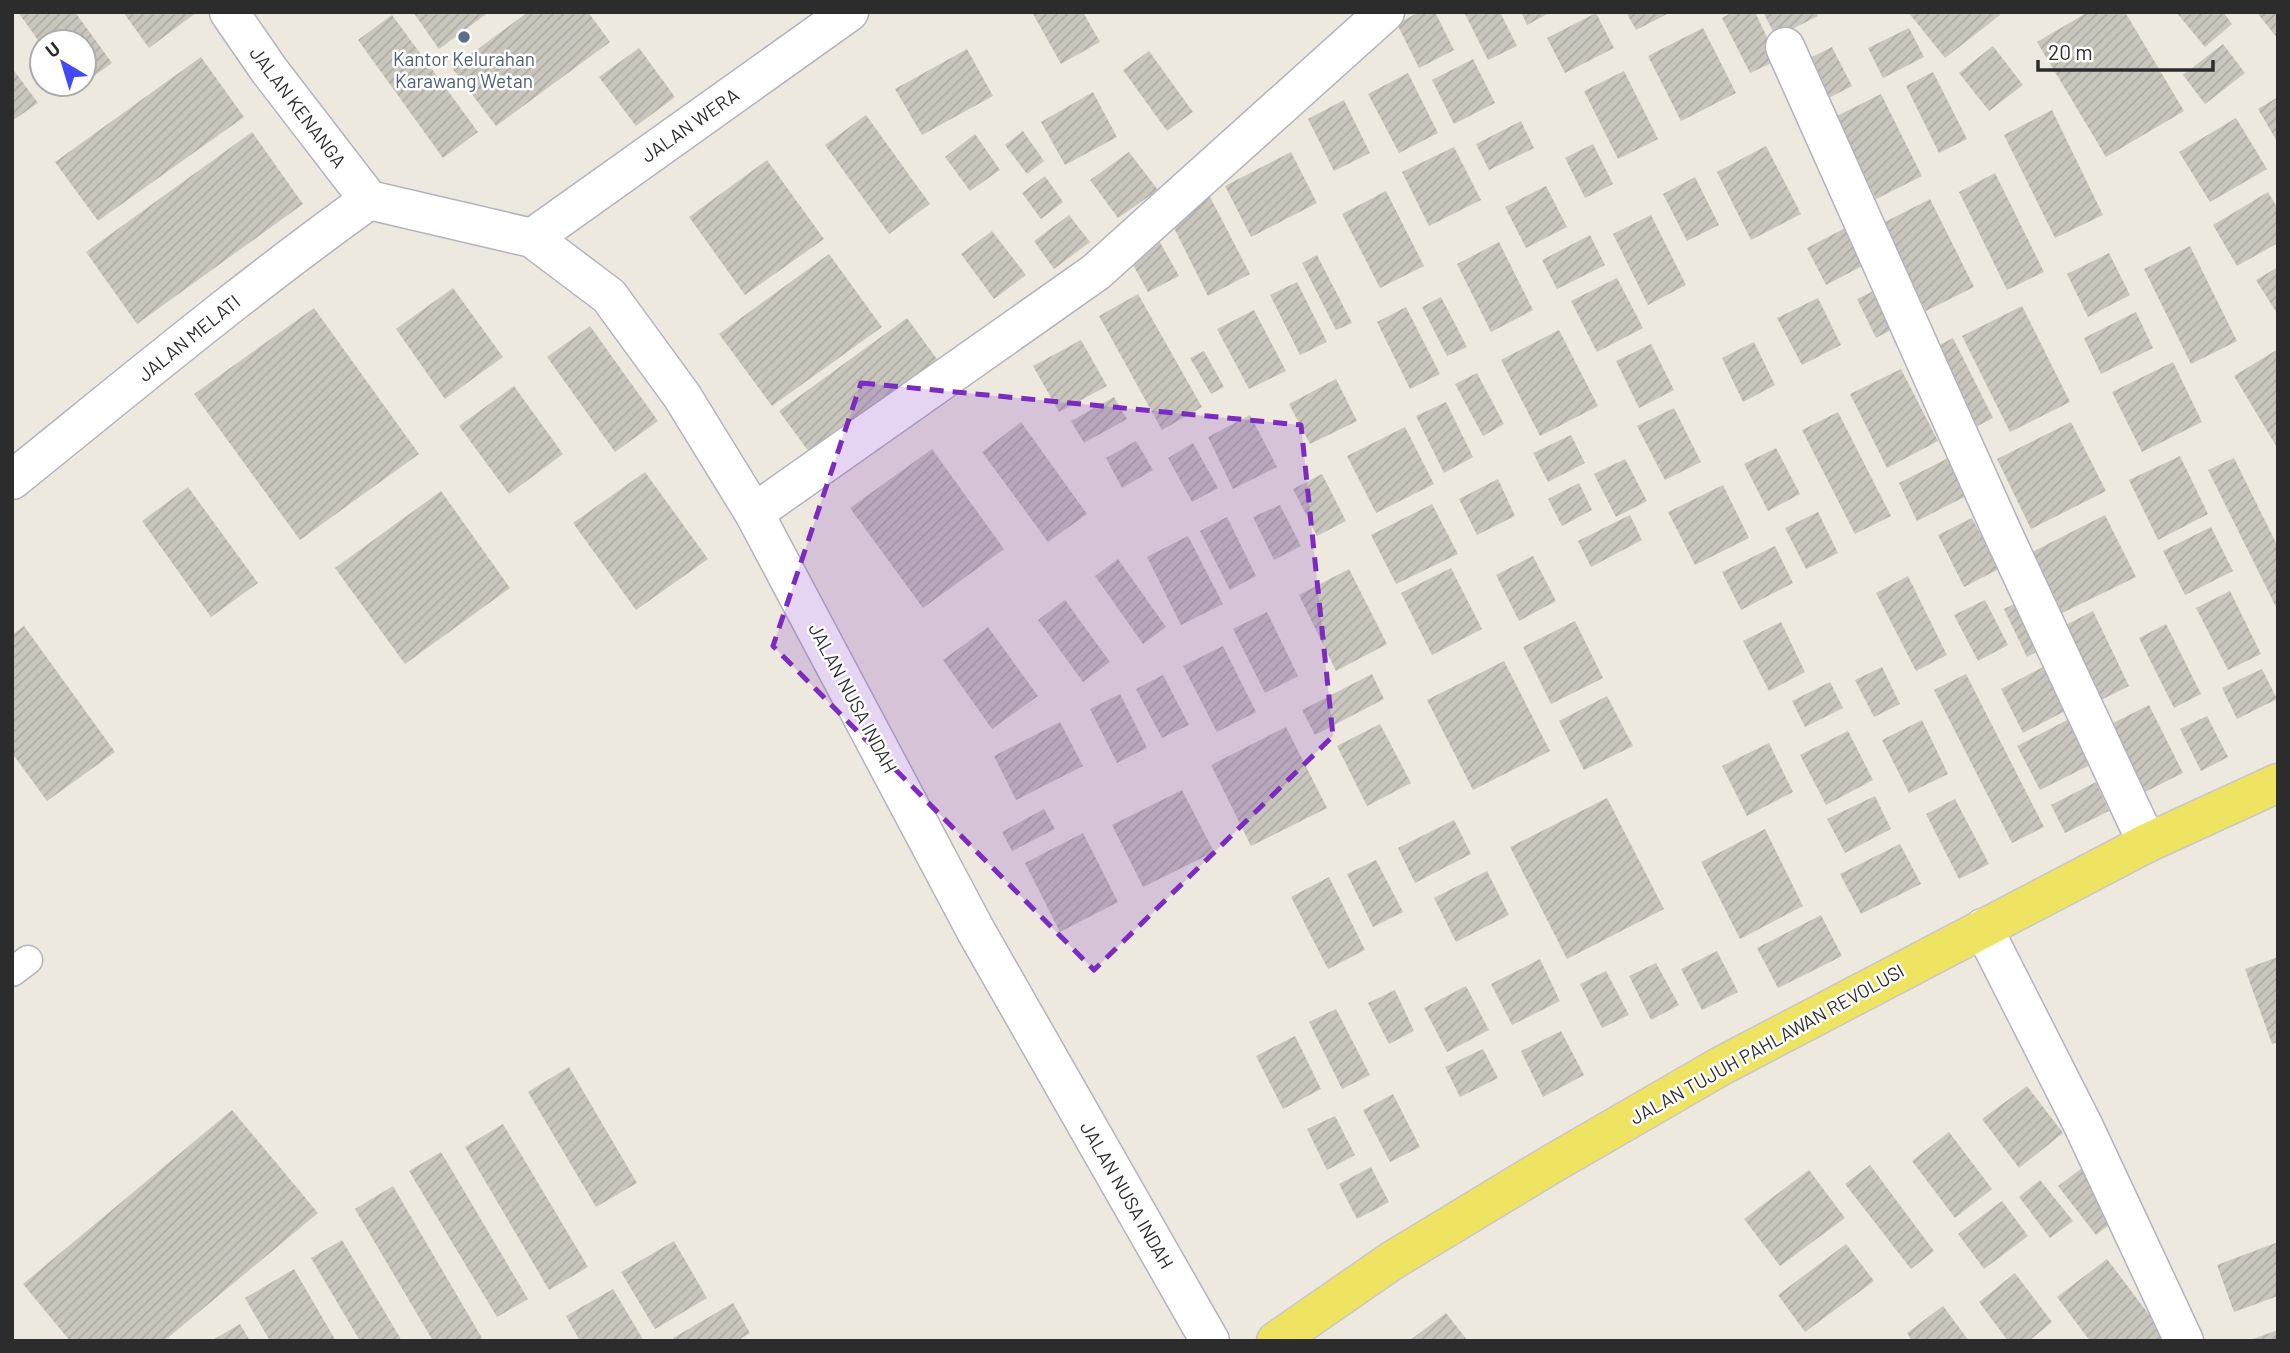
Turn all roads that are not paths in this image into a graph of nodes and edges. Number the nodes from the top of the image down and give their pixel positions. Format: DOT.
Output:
graph roads {
  1 [pos="229,12"];
  2 [pos="849,12"];
  3 [pos="1385,12"];
  4 [pos="1786,47"];
  5 [pos="369,200"];
  6 [pos="532,238"];
  7 [pos="12,480"];
  8 [pos="754,513"];
  9 [pos="2278,783"];
  10 [pos="2147,844"];
  11 [pos="1983,928"];
  12 [pos="1210,1341"];
  13 [pos="1276,1341"];
  14 [pos="2185,1341"];
  1 -- 5 [label="street, JALAN KENANGA"];
  2 -- 6 [label="street, JALAN WERA"];
  3 -- 8 [label="street"];
  4 -- 10 [label="street"];
  5 -- 6 [label="street, JALAN NUSA INDAH"];
  5 -- 7 [label="street, JALAN MELATI"];
  6 -- 8 [label="street, JALAN NUSA INDAH"];
  8 -- 12 [label="street, JALAN NUSA INDAH"];
  9 -- 10 [label="main road, JALAN TUJUH PAHLAWAN REVOLUSI"];
  10 -- 11 [label="main road, JALAN TUJUH PAHLAWAN REVOLUSI"];
  11 -- 13 [label="main road, JALAN TUJUH PAHLAWAN REVOLUSI"];
  11 -- 14 [label="street"];
}
